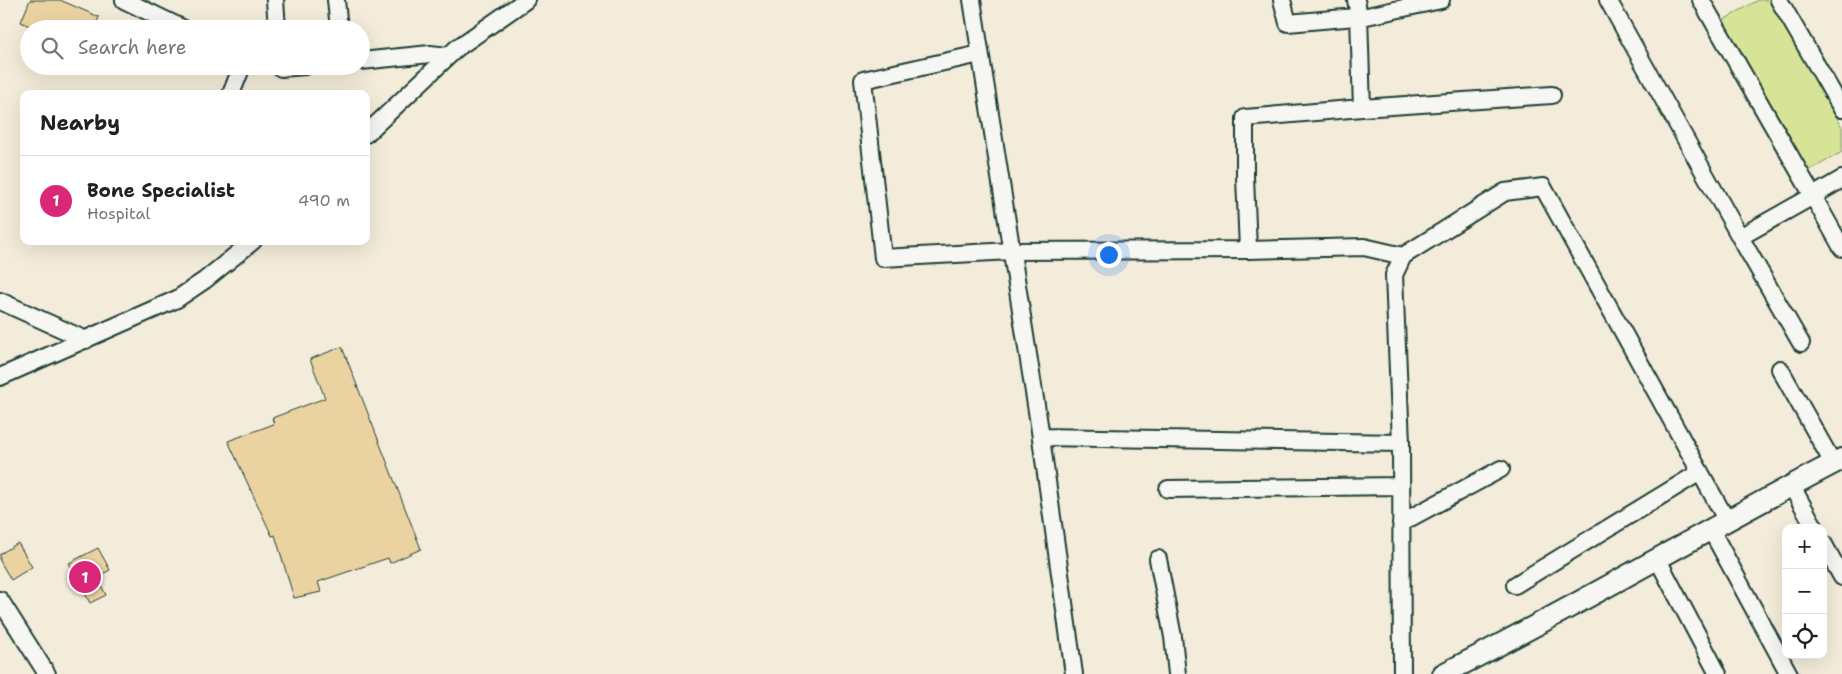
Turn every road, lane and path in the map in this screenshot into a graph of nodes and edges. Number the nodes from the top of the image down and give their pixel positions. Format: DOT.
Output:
graph roads {
  1 [pos="124,0"];
  2 [pos="275,0"];
  3 [pos="336,0"];
  4 [pos="526,0"];
  5 [pos="972,0"];
  6 [pos="1282,0"];
  7 [pos="1356,0"];
  8 [pos="1441,0"];
  9 [pos="1608,0"];
  10 [pos="1702,0"];
  11 [pos="1779,0"];
  12 [pos="1359,16"];
  13 [pos="165,20"];
  14 [pos="276,20"];
  15 [pos="338,20"];
  16 [pos="980,54"];
  17 [pos="448,56"];
  18 [pos="370,61"];
  19 [pos="238,75"];
  20 [pos="233,90"];
  21 [pos="1552,95"];
  22 [pos="1362,108"];
  23 [pos="1842,109"];
  24 [pos="370,130"];
  25 [pos="1842,179"];
  26 [pos="1813,196"];
  27 [pos="1740,237"];
  28 [pos="248,245"];
  29 [pos="1842,248"];
  30 [pos="1248,250"];
  31 [pos="1011,251"];
  32 [pos="1402,256"];
  33 [pos="0,301"];
  34 [pos="86,340"];
  35 [pos="1801,343"];
  36 [pos="1780,369"];
  37 [pos="0,377"];
  38 [pos="1041,437"];
  39 [pos="1401,443"];
  40 [pos="1837,461"];
  41 [pos="1501,469"];
  42 [pos="1700,472"];
  43 [pos="1791,485"];
  44 [pos="1401,486"];
  45 [pos="1168,488"];
  46 [pos="1401,523"];
  47 [pos="1718,523"];
  48 [pos="1813,524"];
  49 [pos="1827,550"];
  50 [pos="1657,558"];
  51 [pos="1158,559"];
  52 [pos="1842,577"];
  53 [pos="1515,585"];
  54 [pos="0,600"];
  55 [pos="47,674"];
  56 [pos="1074,674"];
  57 [pos="1177,674"];
  58 [pos="1402,674"];
  59 [pos="1443,674"];
  60 [pos="1718,674"];
  61 [pos="1789,674"];
  1 -- 13 [label="street"];
  2 -- 14 [label="street"];
  3 -- 15 [label="street"];
  4 -- 17 [label="street"];
  5 -- 16 [label="street"];
  6 -- 12 [label="street"];
  7 -- 12 [label="street"];
  8 -- 12 [label="street"];
  9 -- 27 [label="street"];
  10 -- 26 [label="street"];
  11 -- 23 [label="street"];
  12 -- 22 [label="street"];
  16 -- 31 [label="street"];
  16 -- 31 [label="street"];
  17 -- 18 [label="street"];
  17 -- 24 [label="street"];
  19 -- 20 [label="street"];
  21 -- 22 [label="street"];
  22 -- 30 [label="street"];
  25 -- 26 [label="street"];
  26 -- 27 [label="street"];
  26 -- 29 [label="street"];
  27 -- 35 [label="street"];
  28 -- 34 [label="street"];
  30 -- 31 [label="street"];
  30 -- 32 [label="street"];
  31 -- 38 [label="street"];
  32 -- 39 [label="street"];
  32 -- 42 [label="street"];
  33 -- 34 [label="street"];
  34 -- 37 [label="street"];
  36 -- 40 [label="street"];
  38 -- 39 [label="street"];
  38 -- 56 [label="street"];
  39 -- 44 [label="street"];
  40 -- 43 [label="street"];
  41 -- 46 [label="street"];
  42 -- 47 [label="street"];
  42 -- 53 [label="street"];
  43 -- 47 [label="street"];
  43 -- 48 [label="street"];
  44 -- 45 [label="street"];
  44 -- 46 [label="street"];
  46 -- 58 [label="street"];
  47 -- 50 [label="street"];
  47 -- 61 [label="street"];
  49 -- 52 [label="street"];
  50 -- 59 [label="street"];
  50 -- 60 [label="street"];
  51 -- 57 [label="street"];
  54 -- 55 [label="street"];
}
